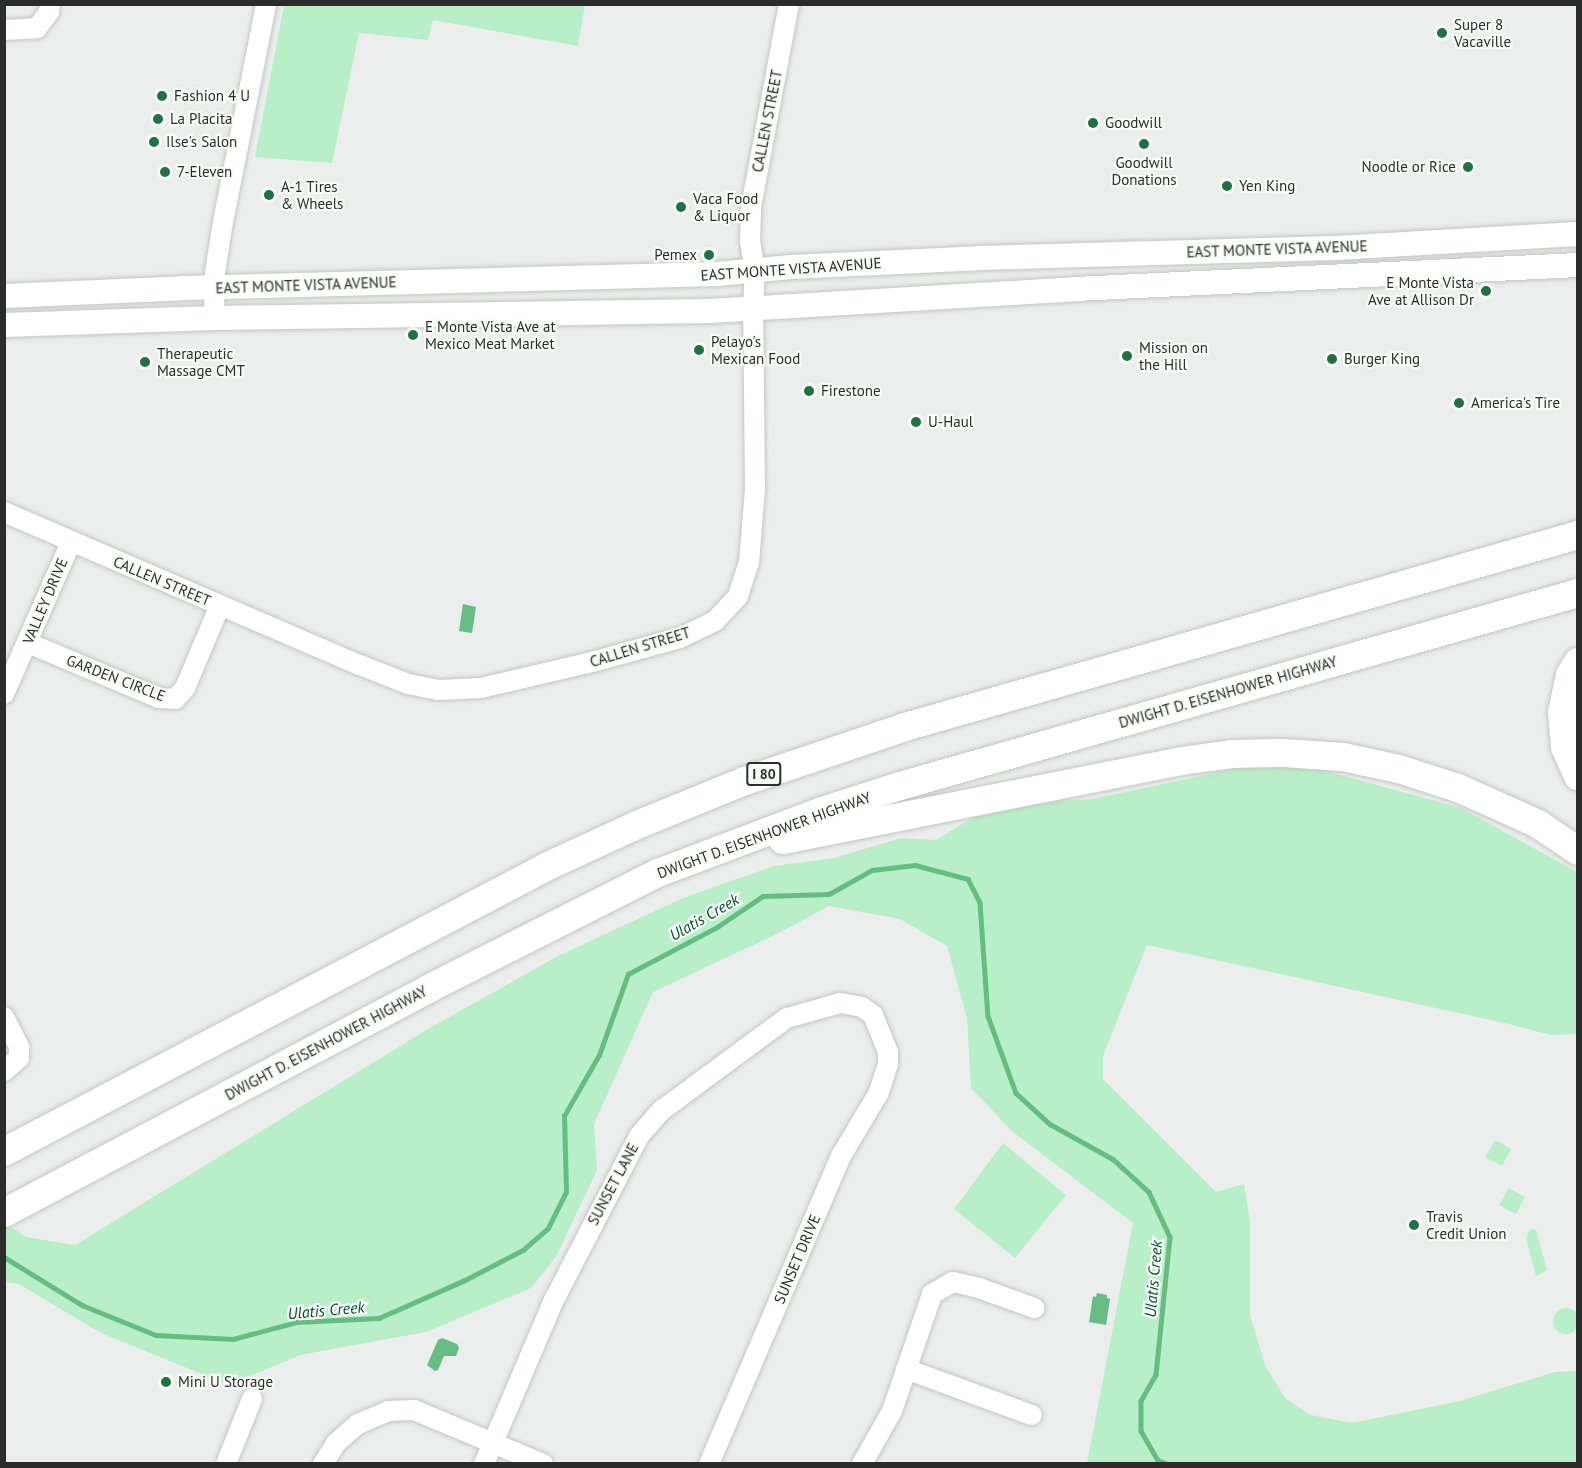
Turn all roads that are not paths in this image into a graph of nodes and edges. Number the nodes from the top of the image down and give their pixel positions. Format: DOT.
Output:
graph roads {
  1 [pos="266,4"];
  2 [pos="789,4"];
  3 [pos="49,8"];
  4 [pos="4,30"];
  5 [pos="1578,234"];
  6 [pos="1578,265"];
  7 [pos="755,272"];
  8 [pos="215,288"];
  9 [pos="4,296"];
  10 [pos="753,307"];
  11 [pos="214,318"];
  12 [pos="4,325"];
  13 [pos="4,512"];
  14 [pos="1578,535"];
  15 [pos="70,542"];
  16 [pos="1578,593"];
  17 [pos="220,605"];
  18 [pos="28,642"];
  19 [pos="1578,662"];
  20 [pos="4,694"];
  21 [pos="1578,776"];
  22 [pos="1578,851"];
  23 [pos="716,852"];
  24 [pos="4,1017"];
  25 [pos="888,1057"];
  26 [pos="4,1071"];
  27 [pos="4,1152"];
  28 [pos="12,1209"];
  29 [pos="1034,1308"];
  30 [pos="906,1369"];
  31 [pos="252,1399"];
  32 [pos="1032,1415"];
  33 [pos="493,1442"];
  34 [pos="226,1464"];
  35 [pos="323,1464"];
  36 [pos="484,1464"];
  37 [pos="543,1464"];
  38 [pos="709,1464"];
  39 [pos="862,1464"];
  1 -- 8 [label="street"];
  2 -- 7 [label="street, CALLEN STREET"];
  3 -- 4 [label="street"];
  5 -- 7 [label="main road, EAST MONTE VISTA AVENUE"];
  6 -- 10 [label="main road, EAST MONTE VISTA AVENUE"];
  7 -- 8 [label="main road, EAST MONTE VISTA AVENUE"];
  7 -- 10 [label="street, CALLEN STREET"];
  8 -- 9 [label="main road, EAST MONTE VISTA AVENUE"];
  8 -- 11 [label="street"];
  10 -- 11 [label="main road, EAST MONTE VISTA AVENUE"];
  10 -- 17 [label="street, CALLEN STREET"];
  11 -- 12 [label="main road, EAST MONTE VISTA AVENUE"];
  13 -- 15 [label="street, CALLEN STREET"];
  14 -- 27 [label="highway, I 80"];
  15 -- 17 [label="street, CALLEN STREET"];
  15 -- 18 [label="street, VALLEY DRIVE"];
  16 -- 23 [label="highway, DWIGHT D. EISENHOWER HIGHWAY"];
  17 -- 18 [label="street, GARDEN CIRCLE"];
  18 -- 20 [label="street, VALLEY DRIVE"];
  19 -- 21 [label="highway"];
  22 -- 23 [label="highway"];
  23 -- 28 [label="highway, DWIGHT D. EISENHOWER HIGHWAY"];
  24 -- 26 [label="street"];
  25 -- 33 [label="street, SUNSET LANE"];
  25 -- 38 [label="street, SUNSET DRIVE"];
  29 -- 30 [label="street"];
  30 -- 32 [label="street"];
  30 -- 39 [label="street"];
  31 -- 34 [label="street"];
  33 -- 35 [label="street"];
  33 -- 36 [label="street, SUNSET LANE"];
  33 -- 37 [label="street"];
}
